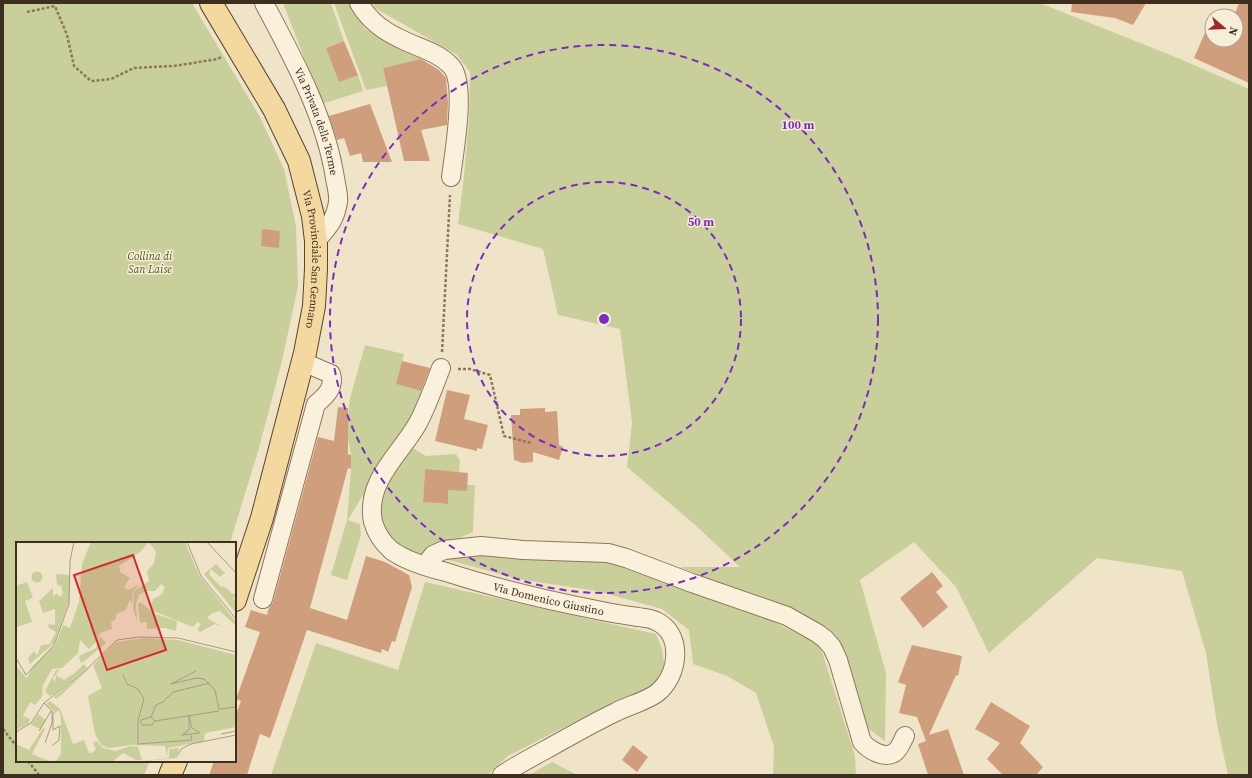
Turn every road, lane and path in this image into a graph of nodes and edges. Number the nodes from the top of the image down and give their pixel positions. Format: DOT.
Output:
graph roads {
  1 [pos="211,3"];
  2 [pos="264,3"];
  3 [pos="359,3"];
  4 [pos="27,12"];
  5 [pos="237,48"];
  6 [pos="451,177"];
  7 [pos="316,241"];
  8 [pos="303,362"];
  9 [pos="441,368"];
  10 [pos="531,443"];
  11 [pos="425,565"];
  12 [pos="236,597"];
  13 [pos="263,599"];
  14 [pos="3,729"];
  15 [pos="905,736"];
  16 [pos="16,746"];
  17 [pos="29,762"];
  18 [pos="176,762"];
  19 [pos="38,775"];
  20 [pos="170,775"];
  21 [pos="502,775"];
  1 -- 5 [label="main road, Via Provinciale San Gennaro"];
  2 -- 7 [label="lane, Via Privata delle Terme"];
  3 -- 6 [label="lane"];
  4 -- 5 [label="path"];
  5 -- 7 [label="main road, Via Provinciale San Gennaro"];
  6 -- 9 [label="path"];
  7 -- 8 [label="main road, Via Provinciale San Gennaro"];
  8 -- 12 [label="main road, Via Provinciale San Gennaro"];
  8 -- 13 [label="lane"];
  9 -- 10 [label="path"];
  9 -- 11 [label="lane, Via Domenico Giustino"];
  11 -- 15 [label="lane"];
  11 -- 21 [label="lane, Via Domenico Giustino"];
  14 -- 16 [label="path"];
  17 -- 19 [label="path"];
  18 -- 20 [label="main road"];
}
